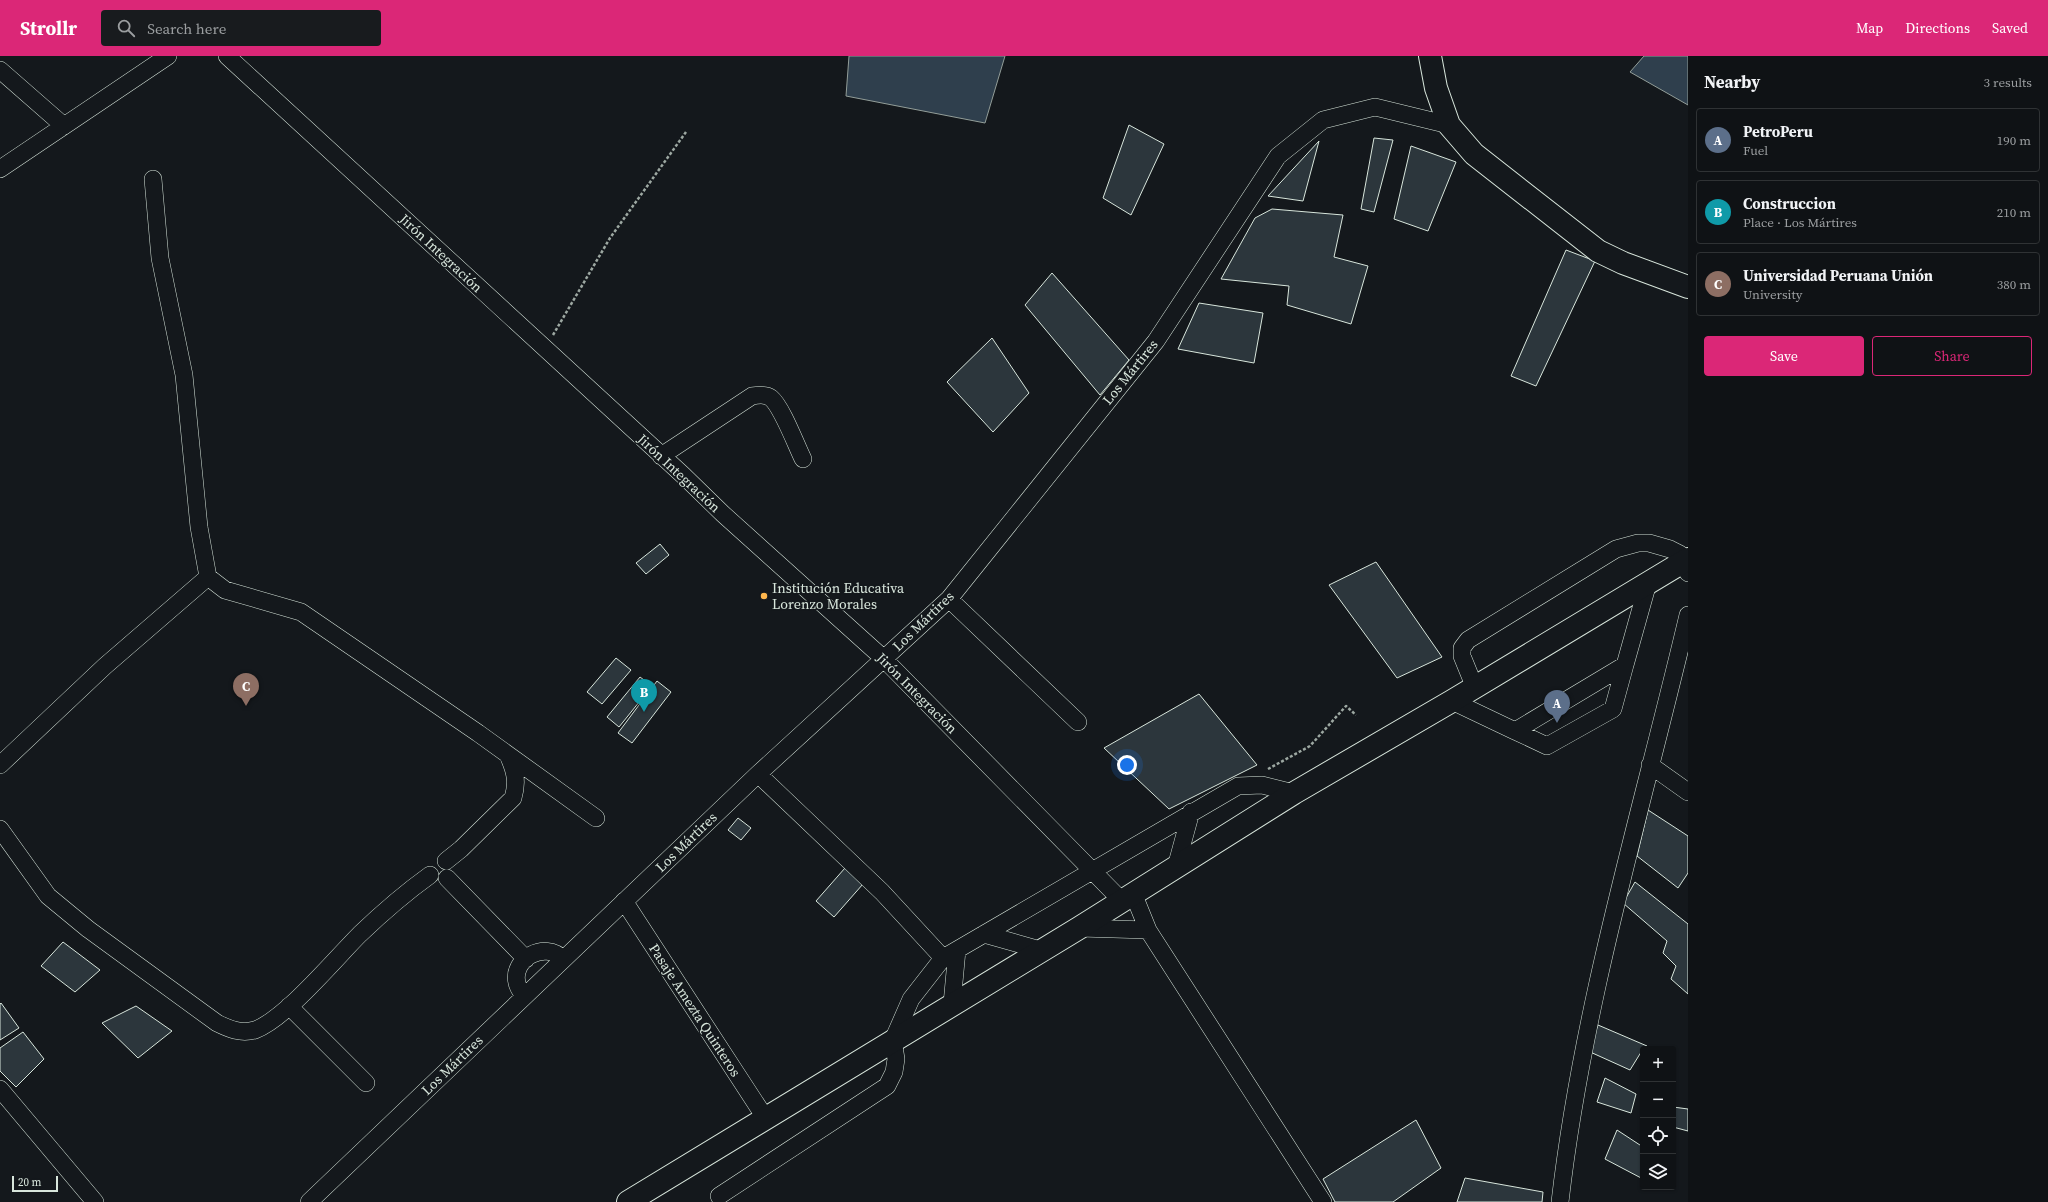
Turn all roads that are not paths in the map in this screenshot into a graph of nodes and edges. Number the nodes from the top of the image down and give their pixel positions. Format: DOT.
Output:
graph roads {
  1 [pos="168,56"];
  2 [pos="227,56"];
  3 [pos="1430,56"];
  4 [pos="0,70"];
  5 [pos="1449,125"];
  6 [pos="64,126"];
  7 [pos="0,169"];
  8 [pos="153,179"];
  9 [pos="1688,287"];
  10 [pos="661,456"];
  11 [pos="803,459"];
  12 [pos="1686,565"];
  13 [pos="208,577"];
  14 [pos="1648,583"];
  15 [pos="949,599"];
  16 [pos="1688,615"];
  17 [pos="884,658"];
  18 [pos="1625,665"];
  19 [pos="1475,688"];
  20 [pos="1452,701"];
  21 [pos="1078,722"];
  22 [pos="1515,731"];
  23 [pos="508,755"];
  24 [pos="0,765"];
  25 [pos="1650,766"];
  26 [pos="758,774"];
  27 [pos="1688,792"];
  28 [pos="1294,793"];
  29 [pos="1191,812"];
  30 [pos="596,818"];
  31 [pos="0,829"];
  32 [pos="1176,867"];
  33 [pos="447,870"];
  34 [pos="1092,871"];
  35 [pos="1127,897"];
  36 [pos="624,901"];
  37 [pos="1079,928"];
  38 [pos="1148,930"];
  39 [pos="984,934"];
  40 [pos="957,950"];
  41 [pos="1040,950"];
  42 [pos="942,958"];
  43 [pos="526,959"];
  44 [pos="563,959"];
  45 [pos="524,996"];
  46 [pos="952,1004"];
  47 [pos="289,1006"];
  48 [pos="893,1040"];
  49 [pos="366,1083"];
  50 [pos="0,1089"];
  51 [pos="766,1119"];
  52 [pos="719,1196"];
  53 [pos="95,1202"];
  54 [pos="309,1202"];
  55 [pos="628,1202"];
  56 [pos="1323,1202"];
  57 [pos="1560,1202"];
  1 -- 6 [label="street"];
  2 -- 10 [label="street, Jirón Integración"];
  3 -- 5 [label="main road"];
  4 -- 6 [label="street"];
  5 -- 9 [label="main road"];
  5 -- 15 [label="street, Los Mártires"];
  6 -- 7 [label="street"];
  8 -- 13 [label="street"];
  10 -- 11 [label="street"];
  10 -- 17 [label="street, Jirón Integración"];
  12 -- 14 [label="main road"];
  12 -- 19 [label="street"];
  13 -- 23 [label="street"];
  13 -- 24 [label="street"];
  14 -- 18 [label="street"];
  14 -- 19 [label="main road"];
  15 -- 17 [label="street, Los Mártires"];
  15 -- 21 [label="street"];
  16 -- 25 [label="street"];
  17 -- 26 [label="street, Los Mártires"];
  17 -- 34 [label="street, Jirón Integración"];
  18 -- 22 [label="street"];
  18 -- 22 [label="street"];
  19 -- 20 [label="main road"];
  20 -- 22 [label="street"];
  20 -- 28 [label="main road"];
  23 -- 30 [label="street"];
  23 -- 33 [label="street"];
  25 -- 27 [label="street"];
  25 -- 57 [label="street"];
  26 -- 36 [label="street, Los Mártires"];
  26 -- 42 [label="street"];
  28 -- 29 [label="street"];
  28 -- 32 [label="main road"];
  29 -- 32 [label="street"];
  29 -- 34 [label="street"];
  31 -- 47 [label="street"];
  32 -- 35 [label="main road"];
  33 -- 43 [label="street"];
  33 -- 47 [label="street"];
  34 -- 35 [label="street, Jirón Integración"];
  34 -- 39 [label="street"];
  35 -- 37 [label="main road"];
  35 -- 38 [label="street"];
  36 -- 44 [label="street, Los Mártires"];
  36 -- 51 [label="street, Pasaje Amezta Quinteros"];
  37 -- 38 [label="street"];
  37 -- 41 [label="main road"];
  38 -- 56 [label="street"];
  39 -- 40 [label="street"];
  39 -- 41 [label="street"];
  40 -- 42 [label="street"];
  40 -- 46 [label="street"];
  41 -- 46 [label="main road"];
  42 -- 48 [label="street"];
  43 -- 44 [label="street"];
  43 -- 45 [label="street"];
  44 -- 45 [label="street, Los Mártires"];
  45 -- 54 [label="street, Los Mártires"];
  46 -- 48 [label="main road"];
  47 -- 49 [label="street"];
  48 -- 51 [label="main road"];
  48 -- 52 [label="street"];
  50 -- 53 [label="street"];
  51 -- 55 [label="main road"];
}
